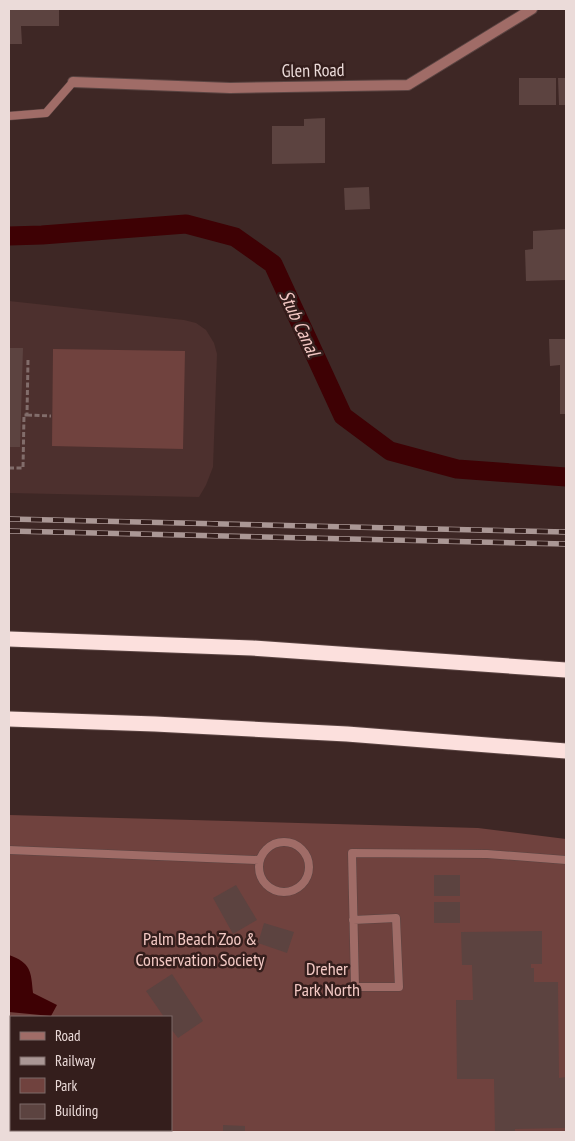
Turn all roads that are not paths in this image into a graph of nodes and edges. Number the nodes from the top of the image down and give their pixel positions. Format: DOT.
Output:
graph roads {
  1 [pos="532,9"];
  2 [pos="73,82"];
  3 [pos="9,116"];
  4 [pos="9,639"];
  5 [pos="566,670"];
  6 [pos="9,719"];
  7 [pos="566,751"];
  8 [pos="9,850"];
  9 [pos="259,860"];
  10 [pos="566,860"];
  11 [pos="353,920"];
  1 -- 2 [label="street, Glen Road"];
  2 -- 3 [label="lane"];
  4 -- 5 [label="highway"];
  6 -- 7 [label="highway"];
  8 -- 9 [label="lane"];
  9 -- 9 [label="lane"];
  10 -- 11 [label="lane"];
  11 -- 11 [label="lane"];
}
